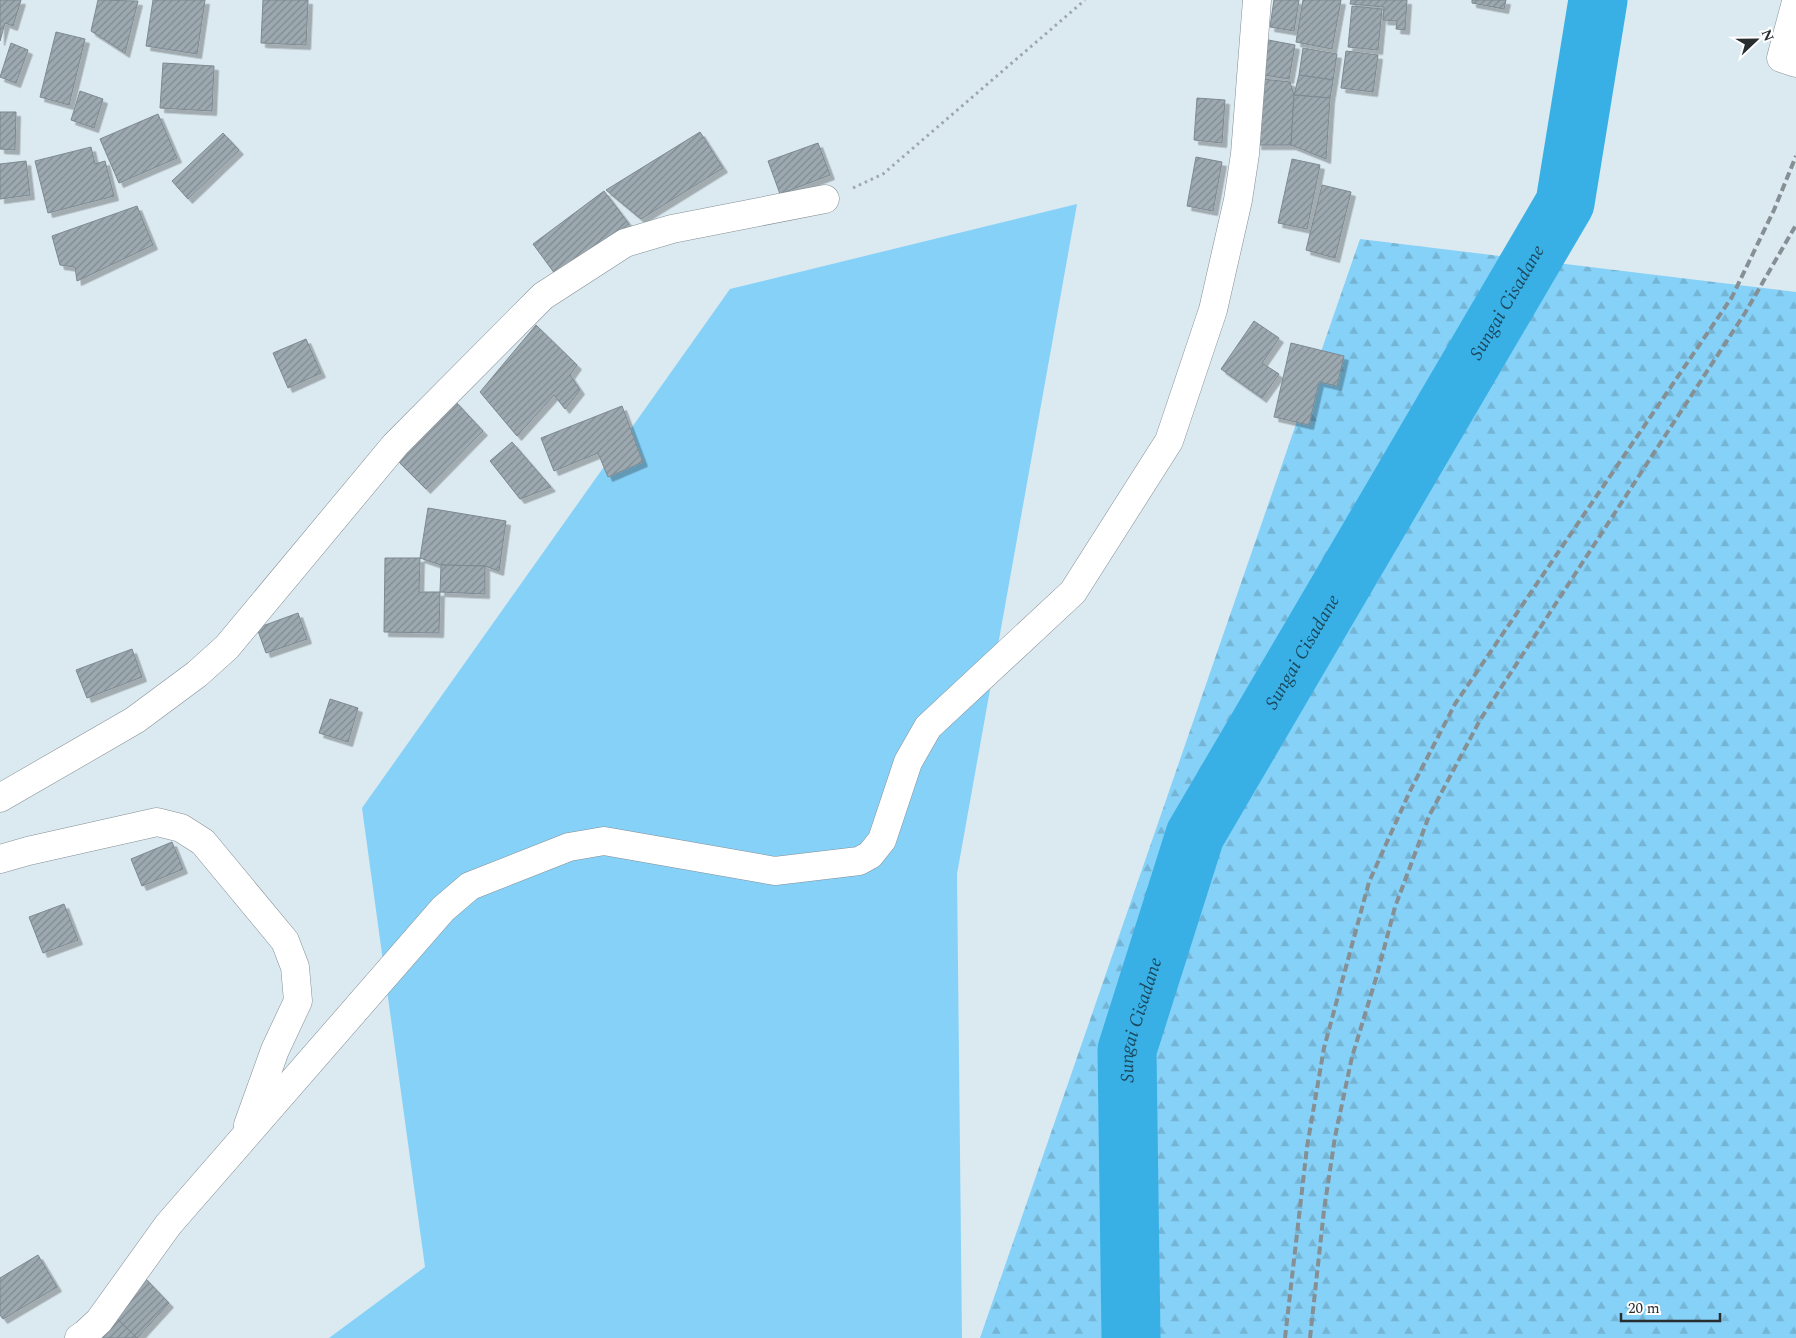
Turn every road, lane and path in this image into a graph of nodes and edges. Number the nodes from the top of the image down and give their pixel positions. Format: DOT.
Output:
graph roads {
  1 [pos="1085,0"];
  2 [pos="1258,0"];
  3 [pos="1796,2"];
  4 [pos="1789,60"];
  5 [pos="825,199"];
  6 [pos="0,798"];
  7 [pos="0,858"];
  8 [pos="244,1138"];
  9 [pos="79,1338"];
  1 -- 5 [label="path"];
  2 -- 8 [label="street"];
  3 -- 4 [label="street"];
  5 -- 6 [label="street"];
  7 -- 8 [label="street"];
  8 -- 9 [label="street"];
}
